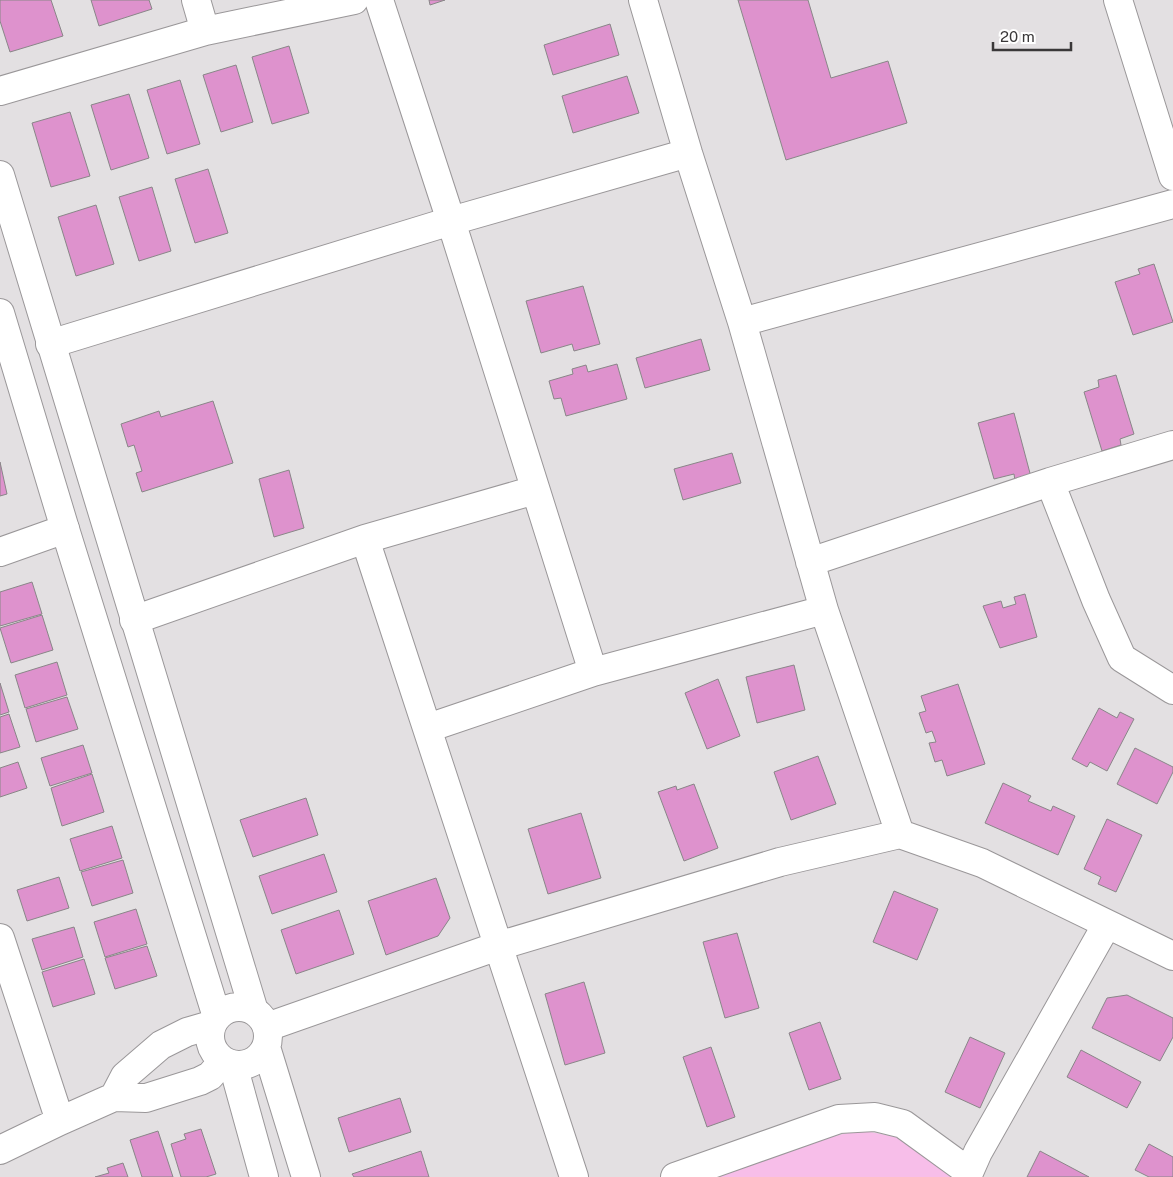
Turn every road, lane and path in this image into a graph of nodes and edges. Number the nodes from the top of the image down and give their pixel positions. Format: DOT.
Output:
graph roads {
  1 [pos="196,0"];
  2 [pos="354,0"];
  3 [pos="379,0"];
  4 [pos="643,0"];
  5 [pos="1118,0"];
  6 [pos="205,30"];
  7 [pos="0,91"];
  8 [pos="688,153"];
  9 [pos="0,176"];
  10 [pos="1173,176"];
  11 [pos="1173,204"];
  12 [pos="451,220"];
  13 [pos="0,313"];
  14 [pos="742,322"];
  15 [pos="50,344"];
  16 [pos="1173,445"];
  17 [pos="1050,482"];
  18 [pos="535,490"];
  19 [pos="65,529"];
  20 [pos="365,539"];
  21 [pos="0,552"];
  22 [pos="810,562"];
  23 [pos="824,610"];
  24 [pos="134,620"];
  25 [pos="593,672"];
  26 [pos="1173,690"];
  27 [pos="428,728"];
  28 [pos="900,834"];
  29 [pos="1107,924"];
  30 [pos="0,938"];
  31 [pos="498,946"];
  32 [pos="1173,956"];
  33 [pos="214,1021"];
  34 [pos="262,1028"];
  35 [pos="228,1063"];
  36 [pos="114,1097"];
  37 [pos="60,1120"];
  38 [pos="0,1150"];
  39 [pos="968,1174"];
  40 [pos="264,1177"];
  41 [pos="306,1177"];
  42 [pos="574,1177"];
  43 [pos="675,1177"];
  1 -- 6 [label="street"];
  2 -- 6 [label="street"];
  3 -- 12 [label="street"];
  4 -- 8 [label="street"];
  5 -- 10 [label="street"];
  6 -- 7 [label="street"];
  8 -- 12 [label="street"];
  8 -- 14 [label="street"];
  9 -- 15 [label="street"];
  11 -- 14 [label="street"];
  12 -- 15 [label="street"];
  12 -- 18 [label="street"];
  13 -- 19 [label="street"];
  14 -- 22 [label="street"];
  15 -- 24 [label="street"];
  16 -- 17 [label="street"];
  17 -- 22 [label="street"];
  17 -- 26 [label="street"];
  18 -- 20 [label="street"];
  18 -- 25 [label="street"];
  19 -- 21 [label="street"];
  19 -- 33 [label="street"];
  20 -- 24 [label="street"];
  20 -- 27 [label="street"];
  22 -- 23 [label="street"];
  23 -- 25 [label="street"];
  23 -- 28 [label="street"];
  24 -- 34 [label="street"];
  25 -- 27 [label="street"];
  27 -- 31 [label="street"];
  28 -- 29 [label="street"];
  28 -- 31 [label="street"];
  29 -- 32 [label="street"];
  29 -- 39 [label="street"];
  30 -- 37 [label="street"];
  31 -- 34 [label="street"];
  31 -- 42 [label="street"];
  33 -- 34 [label="street"];
  33 -- 35 [label="street"];
  33 -- 36 [label="street"];
  34 -- 35 [label="street"];
  34 -- 41 [label="street"];
  35 -- 36 [label="street"];
  35 -- 40 [label="street"];
  36 -- 37 [label="street"];
  37 -- 38 [label="street"];
  39 -- 43 [label="street"];
}
